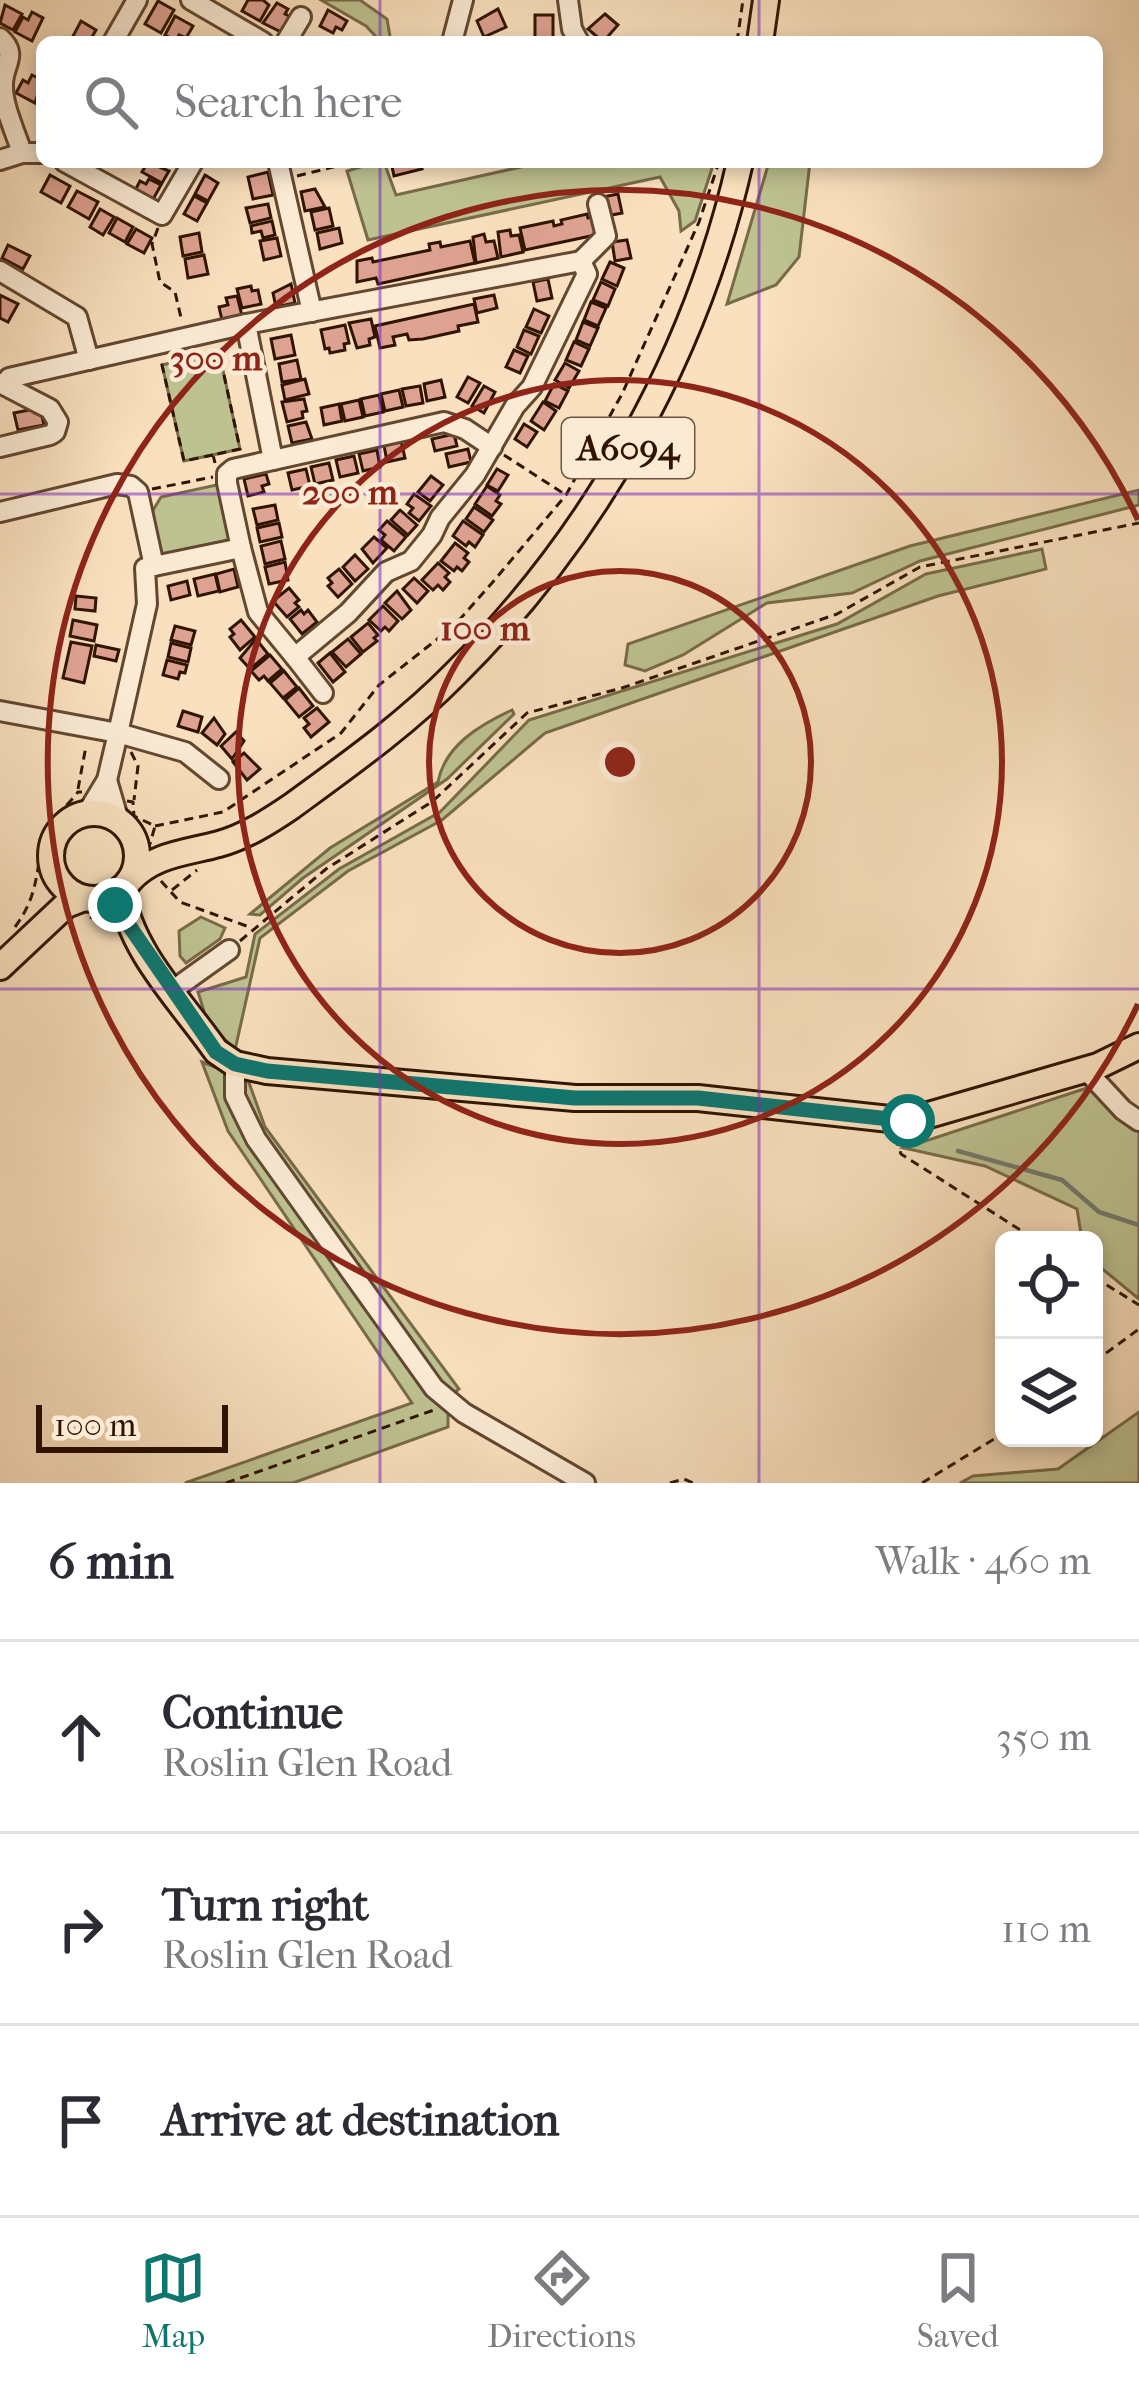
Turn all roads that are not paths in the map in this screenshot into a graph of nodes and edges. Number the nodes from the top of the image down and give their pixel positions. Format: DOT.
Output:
graph roads {
  1 [pos="137,0"];
  2 [pos="191,0"];
  3 [pos="463,0"];
  4 [pos="565,0"];
  5 [pos="766,0"];
  6 [pos="547,1"];
  7 [pos="301,17"];
  8 [pos="116,36"];
  9 [pos="253,36"];
  10 [pos="290,36"];
  11 [pos="454,36"];
  12 [pos="576,36"];
  13 [pos="761,36"];
  14 [pos="0,38"];
  15 [pos="32,153"];
  16 [pos="0,160"];
  17 [pos="76,168"];
  18 [pos="189,168"];
  19 [pos="738,168"];
  20 [pos="280,171"];
  21 [pos="598,204"];
  22 [pos="581,261"];
  23 [pos="0,271"];
  24 [pos="312,312"];
  25 [pos="246,324"];
  26 [pos="89,360"];
  27 [pos="4,380"];
  28 [pos="0,447"];
  29 [pos="492,447"];
  30 [pos="272,460"];
  31 [pos="0,512"];
  32 [pos="241,548"];
  33 [pos="154,566"];
  34 [pos="295,657"];
  35 [pos="323,692"];
  36 [pos="0,711"];
  37 [pos="118,733"];
  38 [pos="219,779"];
  39 [pos="119,817"];
  40 [pos="54,876"];
  41 [pos="109,892"];
  42 [pos="28,928"];
  43 [pos="229,950"];
  44 [pos="0,967"];
  45 [pos="173,990"];
  46 [pos="1139,1046"];
  47 [pos="235,1064"];
  48 [pos="1085,1070"];
  49 [pos="1139,1121"];
  50 [pos="585,1483"];
  1 -- 8 [label="street"];
  2 -- 9 [label="street"];
  3 -- 11 [label="street"];
  4 -- 6 [label="street"];
  4 -- 12 [label="street"];
  5 -- 13 [label="main road"];
  7 -- 10 [label="street"];
  14 -- 15 [label="street"];
  15 -- 16 [label="street"];
  17 -- 18 [label="street"];
  19 -- 39 [label="main road, A6094"];
  20 -- 24 [label="street"];
  21 -- 22 [label="street"];
  22 -- 24 [label="street"];
  22 -- 29 [label="street"];
  23 -- 26 [label="street"];
  24 -- 25 [label="street"];
  25 -- 26 [label="street"];
  25 -- 30 [label="street"];
  26 -- 27 [label="street"];
  27 -- 28 [label="street"];
  29 -- 30 [label="street"];
  29 -- 34 [label="street"];
  30 -- 32 [label="street"];
  31 -- 33 [label="street"];
  32 -- 33 [label="street"];
  32 -- 34 [label="street"];
  33 -- 37 [label="street"];
  34 -- 35 [label="street"];
  36 -- 37 [label="street"];
  37 -- 38 [label="street"];
  37 -- 39 [label="street"];
  39 -- 40 [label="main road"];
  39 -- 41 [label="main road, A6094"];
  39 -- 41 [label="main road"];
  40 -- 41 [label="main road"];
  40 -- 42 [label="main road"];
  41 -- 42 [label="main road, A6094"];
  41 -- 45 [label="main road"];
  42 -- 44 [label="main road, A6094"];
  43 -- 45 [label="street"];
  45 -- 47 [label="main road"];
  46 -- 48 [label="main road"];
  47 -- 48 [label="main road"];
  47 -- 50 [label="street"];
  48 -- 49 [label="street"];
}
